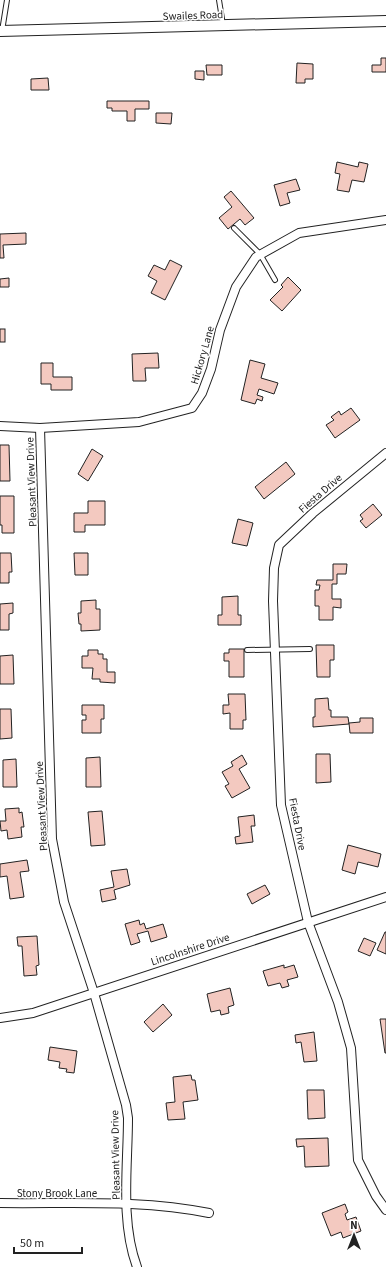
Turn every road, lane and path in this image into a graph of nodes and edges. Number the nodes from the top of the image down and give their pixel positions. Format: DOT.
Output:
graph roads {
  1 [pos="7,0"];
  2 [pos="219,0"];
  3 [pos="386,21"];
  4 [pos="223,26"];
  5 [pos="1,31"];
  6 [pos="386,220"];
  7 [pos="234,228"];
  8 [pos="260,254"];
  9 [pos="275,280"];
  10 [pos="0,426"];
  11 [pos="40,428"];
  12 [pos="386,452"];
  13 [pos="275,648"];
  14 [pos="310,649"];
  15 [pos="247,650"];
  16 [pos="386,897"];
  17 [pos="308,922"];
  18 [pos="94,993"];
  19 [pos="0,1018"];
  20 [pos="0,1203"];
  21 [pos="127,1204"];
  22 [pos="386,1210"];
  23 [pos="209,1213"];
  24 [pos="137,1267"];
  1 -- 5 [label="lane"];
  2 -- 4 [label="lane"];
  3 -- 4 [label="street, Swailes Road"];
  4 -- 5 [label="street, Swailes Road"];
  6 -- 8 [label="street, Hickory Lane"];
  7 -- 8 [label="lane"];
  8 -- 9 [label="lane"];
  8 -- 11 [label="street, Hickory Lane"];
  10 -- 11 [label="street, Hickory Lane"];
  11 -- 18 [label="street, Pleasant View Drive"];
  12 -- 13 [label="street, Fiesta Drive"];
  13 -- 14 [label="lane"];
  13 -- 15 [label="lane"];
  13 -- 17 [label="street, Fiesta Drive"];
  16 -- 17 [label="street, Lincolnshire Drive"];
  17 -- 18 [label="street, Lincolnshire Drive"];
  17 -- 22 [label="street, Fiesta Drive"];
  18 -- 19 [label="street, Lincolnshire Drive"];
  18 -- 21 [label="street, Pleasant View Drive"];
  20 -- 21 [label="street, Stony Brook Lane"];
  21 -- 23 [label="street, Stony Brook Lane"];
  21 -- 24 [label="street, Pleasant View Drive"];
}
